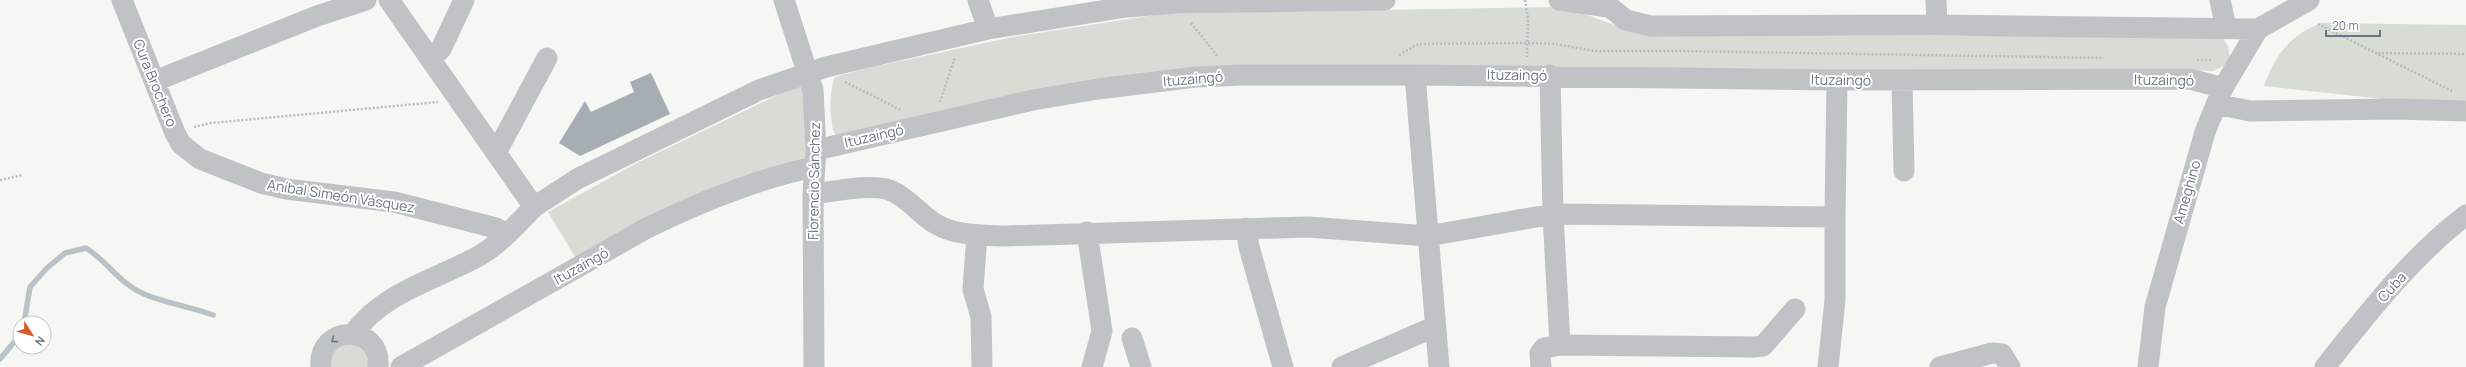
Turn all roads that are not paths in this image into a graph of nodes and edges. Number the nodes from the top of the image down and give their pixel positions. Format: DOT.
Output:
graph roads {
  1 [pos="122,0"];
  2 [pos="366,0"];
  3 [pos="389,0"];
  4 [pos="464,0"];
  5 [pos="784,0"];
  6 [pos="978,0"];
  7 [pos="1385,0"];
  8 [pos="1559,0"];
  9 [pos="1936,0"];
  10 [pos="2220,0"];
  11 [pos="2309,0"];
  12 [pos="1151,2"];
  13 [pos="1605,4"];
  14 [pos="314,8"];
  15 [pos="1937,25"];
  16 [pos="2226,28"];
  17 [pos="988,29"];
  18 [pos="2258,29"];
  19 [pos="547,58"];
  20 [pos="430,60"];
  21 [pos="809,73"];
  22 [pos="1415,75"];
  23 [pos="1550,75"];
  24 [pos="1837,80"];
  25 [pos="155,81"];
  26 [pos="1902,81"];
  27 [pos="2219,96"];
  28 [pos="2463,103"];
  29 [pos="496,153"];
  30 [pos="815,158"];
  31 [pos="200,160"];
  32 [pos="1904,172"];
  33 [pos="812,194"];
  34 [pos="534,208"];
  35 [pos="1553,214"];
  36 [pos="2466,215"];
  37 [pos="1835,217"];
  38 [pos="1246,228"];
  39 [pos="1087,232"];
  40 [pos="507,234"];
  41 [pos="977,235"];
  42 [pos="1428,236"];
  43 [pos="1795,309"];
  44 [pos="1434,327"];
  45 [pos="353,334"];
  46 [pos="1132,338"];
  47 [pos="1560,345"];
  48 [pos="377,360"];
  49 [pos="404,365"];
  50 [pos="321,367"];
  51 [pos="814,367"];
  52 [pos="982,367"];
  53 [pos="1092,367"];
  54 [pos="1141,367"];
  55 [pos="1283,367"];
  56 [pos="1342,367"];
  57 [pos="1439,367"];
  58 [pos="1541,367"];
  59 [pos="1828,367"];
  60 [pos="1940,367"];
  61 [pos="2010,367"];
  62 [pos="2148,367"];
  63 [pos="2326,367"];
  1 -- 25 [label="street, Cura Brochero"];
  2 -- 14 [label="street"];
  3 -- 20 [label="street"];
  4 -- 20 [label="street"];
  5 -- 21 [label="street, Florencio Sánchez"];
  6 -- 17 [label="street"];
  7 -- 12 [label="street"];
  8 -- 13 [label="street"];
  9 -- 15 [label="street"];
  10 -- 16 [label="street"];
  11 -- 18 [label="street, Ameghino"];
  12 -- 17 [label="street"];
  13 -- 15 [label="street"];
  14 -- 25 [label="street"];
  15 -- 16 [label="street"];
  16 -- 18 [label="street"];
  17 -- 21 [label="street"];
  18 -- 27 [label="street, Ameghino"];
  19 -- 29 [label="street"];
  20 -- 29 [label="street"];
  21 -- 30 [label="street, Florencio Sánchez"];
  21 -- 34 [label="street"];
  22 -- 23 [label="street, Ituzaingó"];
  22 -- 30 [label="street, Ituzaingó"];
  22 -- 42 [label="street"];
  23 -- 24 [label="street, Ituzaingó"];
  23 -- 35 [label="street"];
  24 -- 26 [label="street, Ituzaingó"];
  24 -- 37 [label="street"];
  25 -- 31 [label="street, Cura Brochero"];
  26 -- 27 [label="street, Ituzaingó"];
  26 -- 32 [label="street"];
  27 -- 28 [label="street, Ituzaingó"];
  27 -- 62 [label="street, Ameghino"];
  29 -- 34 [label="street"];
  30 -- 33 [label="street, Florencio Sánchez"];
  30 -- 49 [label="street, Ituzaingó"];
  31 -- 40 [label="street, Aníbal Simeón Vásquez"];
  33 -- 41 [label="street"];
  33 -- 51 [label="street, Florencio Sánchez"];
  34 -- 40 [label="street"];
  35 -- 37 [label="street"];
  35 -- 42 [label="street"];
  35 -- 47 [label="street"];
  36 -- 63 [label="street, Cuba"];
  37 -- 59 [label="street"];
  38 -- 39 [label="street"];
  38 -- 42 [label="street"];
  38 -- 55 [label="street"];
  39 -- 41 [label="street"];
  39 -- 53 [label="street"];
  40 -- 45 [label="street"];
  41 -- 52 [label="street"];
  42 -- 44 [label="street"];
  43 -- 47 [label="street"];
  44 -- 56 [label="street"];
  44 -- 57 [label="street"];
  45 -- 48 [label="street"];
  45 -- 50 [label="street, one-way"];
  46 -- 54 [label="street"];
  47 -- 58 [label="street"];
  48 -- 49 [label="street"];
  60 -- 61 [label="street"];
}
